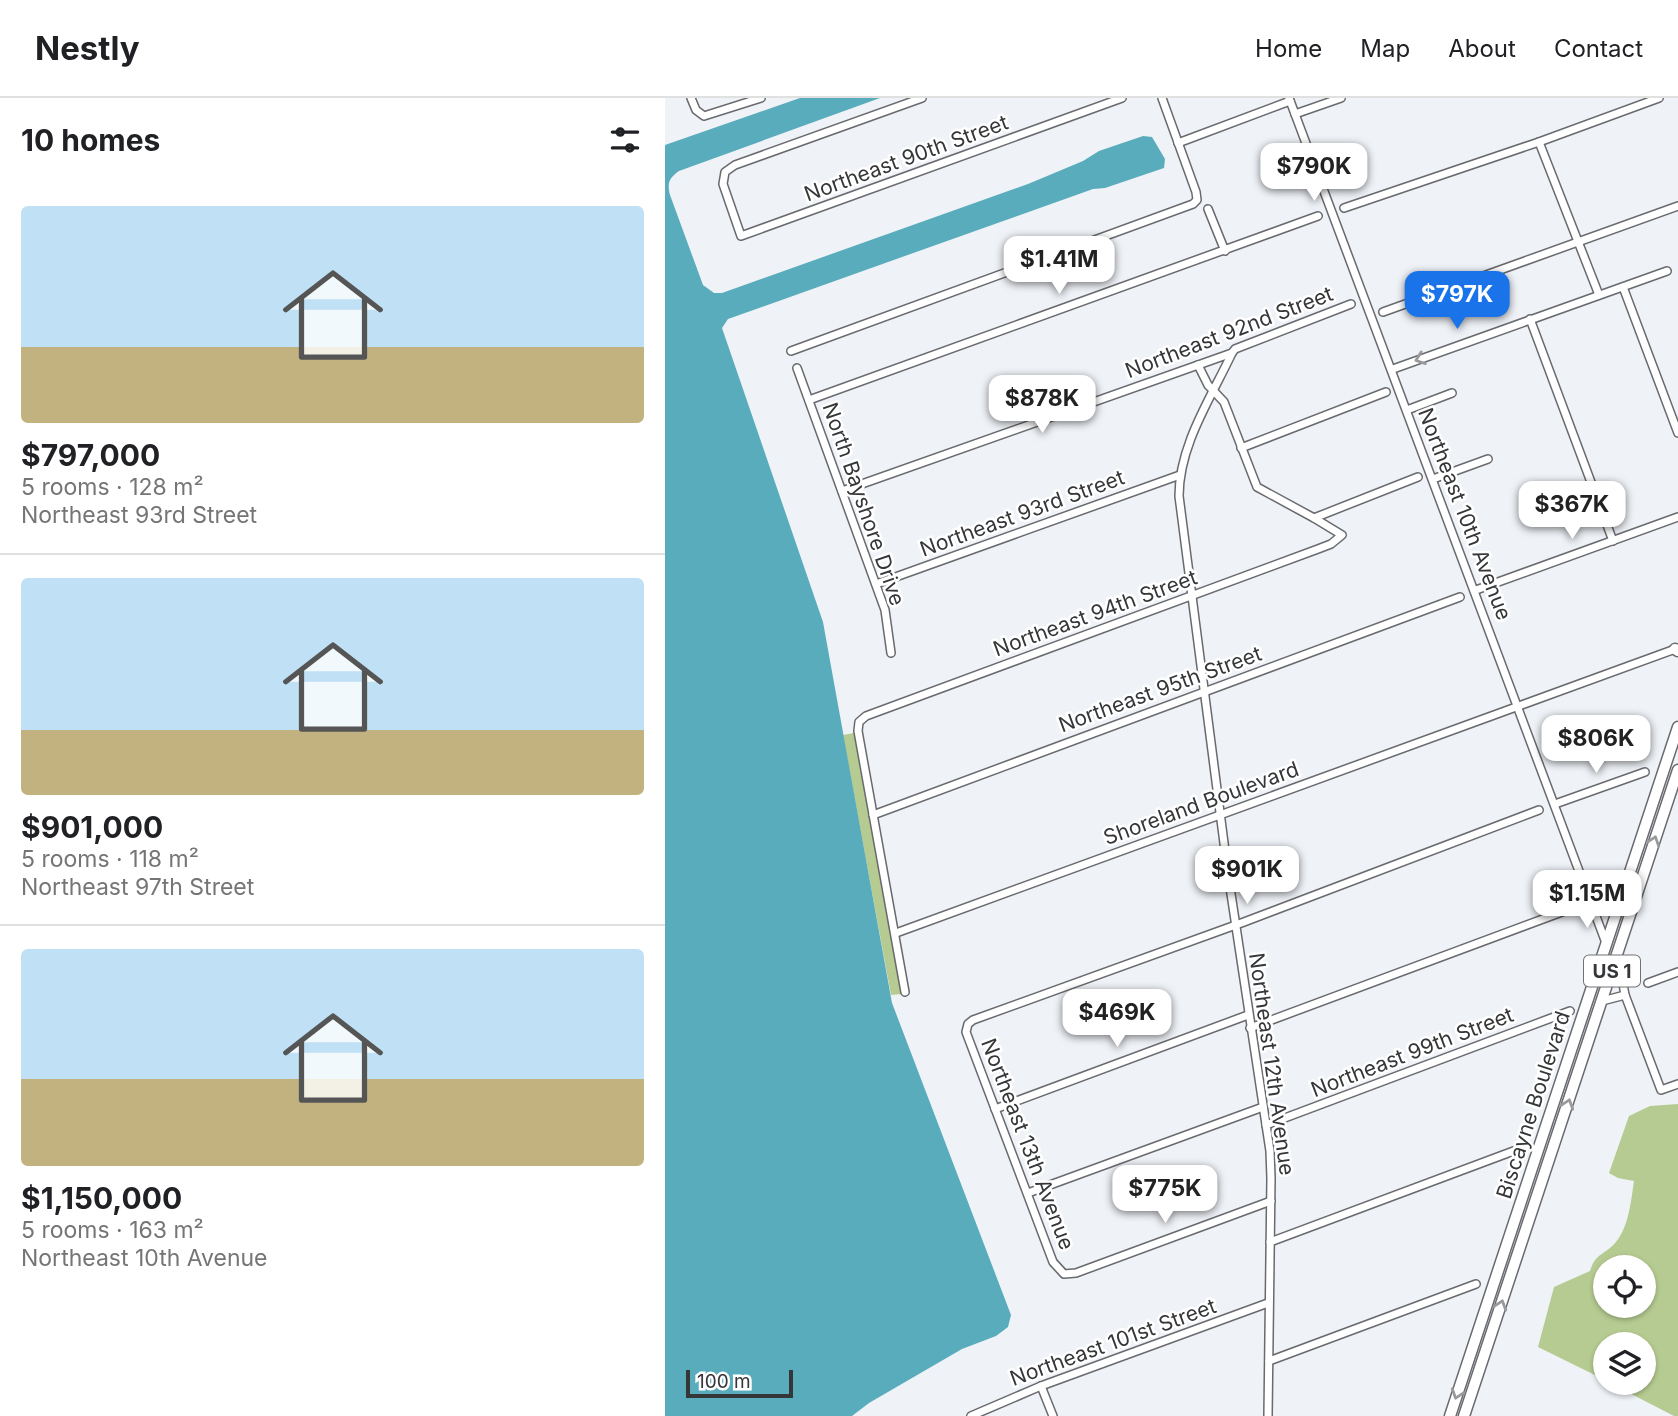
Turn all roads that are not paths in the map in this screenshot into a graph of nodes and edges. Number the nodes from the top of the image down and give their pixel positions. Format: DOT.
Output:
graph roads {
  1 [pos="691,98"];
  2 [pos="761,98"];
  3 [pos="922,98"];
  4 [pos="1122,98"];
  5 [pos="1162,98"];
  6 [pos="1341,98"];
  7 [pos="1659,98"];
  8 [pos="1290,99"];
  9 [pos="1296,114"];
  10 [pos="1539,142"];
  11 [pos="1178,143"];
  12 [pos="1678,206"];
  13 [pos="1344,208"];
  14 [pos="1208,209"];
  15 [pos="1318,216"];
  16 [pos="1578,242"];
  17 [pos="1225,251"];
  18 [pos="1667,271"];
  19 [pos="1623,287"];
  20 [pos="1599,295"];
  21 [pos="1351,304"];
  22 [pos="1383,312"];
  23 [pos="1530,319"];
  24 [pos="791,351"];
  25 [pos="1232,353"];
  26 [pos="1198,365"];
  27 [pos="797,368"];
  28 [pos="1393,369"];
  29 [pos="1214,390"];
  30 [pos="1386,393"];
  31 [pos="1452,393"];
  32 [pos="809,400"];
  33 [pos="1407,410"];
  34 [pos="1678,433"];
  35 [pos="1241,448"];
  36 [pos="1488,459"];
  37 [pos="1179,475"];
  38 [pos="1418,477"];
  39 [pos="1433,479"];
  40 [pos="842,491"];
  41 [pos="1314,517"];
  42 [pos="1678,517"];
  43 [pos="1613,541"];
  44 [pos="876,584"];
  45 [pos="1476,590"];
  46 [pos="1191,597"];
  47 [pos="1460,597"];
  48 [pos="1677,649"];
  49 [pos="891,653"];
  50 [pos="1204,691"];
  51 [pos="1518,705"];
  52 [pos="1678,727"];
  53 [pos="1678,770"];
  54 [pos="1645,772"];
  55 [pos="1555,804"];
  56 [pos="1539,810"];
  57 [pos="873,815"];
  58 [pos="1221,815"];
  59 [pos="1578,906"];
  60 [pos="1235,924"];
  61 [pos="896,933"];
  62 [pos="1607,943"];
  63 [pos="1615,959"];
  64 [pos="1678,972"];
  65 [pos="1648,983"];
  66 [pos="905,992"];
  67 [pos="1625,995"];
  68 [pos="1602,1000"];
  69 [pos="1570,1011"];
  70 [pos="1248,1015"];
  71 [pos="1250,1028"];
  72 [pos="1678,1084"];
  73 [pos="1263,1107"];
  74 [pos="995,1109"];
  75 [pos="1266,1125"];
  76 [pos="1527,1146"];
  77 [pos="1533,1165"];
  78 [pos="1546,1169"];
  79 [pos="1028,1193"];
  80 [pos="1271,1201"];
  81 [pos="1270,1242"];
  82 [pos="1476,1284"];
  83 [pos="1268,1303"];
  84 [pos="1480,1326"];
  85 [pos="1488,1343"];
  86 [pos="1269,1361"];
  87 [pos="1041,1386"];
  88 [pos="971,1416"];
  89 [pos="1053,1416"];
  90 [pos="1268,1416"];
  91 [pos="1450,1416"];
  92 [pos="1464,1416"];
  1 -- 2 [label="street"];
  3 -- 4 [label="street, Northeast 90th Street"];
  5 -- 11 [label="street"];
  6 -- 9 [label="street"];
  7 -- 10 [label="street"];
  8 -- 9 [label="street, Northeast 10th Avenue"];
  8 -- 11 [label="street"];
  9 -- 28 [label="street, Northeast 10th Avenue"];
  10 -- 13 [label="street"];
  10 -- 16 [label="street"];
  11 -- 24 [label="street"];
  12 -- 16 [label="street"];
  14 -- 17 [label="street"];
  15 -- 17 [label="street"];
  16 -- 20 [label="street"];
  16 -- 22 [label="street"];
  17 -- 32 [label="street"];
  18 -- 19 [label="street"];
  19 -- 20 [label="street"];
  19 -- 34 [label="street"];
  20 -- 23 [label="street"];
  21 -- 25 [label="street, Northeast 92nd Street"];
  23 -- 28 [label="street, one-way"];
  23 -- 43 [label="street"];
  25 -- 26 [label="street, Northeast 92nd Street"];
  25 -- 29 [label="street, Northeast 12th Avenue"];
  26 -- 29 [label="street"];
  26 -- 40 [label="street, Northeast 92nd Street"];
  27 -- 32 [label="street, North Bayshore Drive"];
  28 -- 33 [label="street, Northeast 10th Avenue"];
  29 -- 35 [label="street"];
  29 -- 37 [label="street, Northeast 12th Avenue"];
  30 -- 35 [label="street"];
  31 -- 33 [label="street"];
  32 -- 40 [label="street, North Bayshore Drive"];
  33 -- 39 [label="street, Northeast 10th Avenue"];
  35 -- 41 [label="street"];
  36 -- 39 [label="street"];
  37 -- 44 [label="street, Northeast 93rd Street"];
  37 -- 46 [label="street, Northeast 12th Avenue"];
  38 -- 41 [label="street"];
  39 -- 45 [label="street, Northeast 10th Avenue"];
  40 -- 44 [label="street, North Bayshore Drive"];
  41 -- 46 [label="street, Northeast 94th Street"];
  42 -- 43 [label="street"];
  43 -- 45 [label="street"];
  44 -- 49 [label="street, North Bayshore Drive"];
  45 -- 51 [label="street, Northeast 10th Avenue"];
  46 -- 50 [label="street, Northeast 12th Avenue"];
  46 -- 57 [label="street, Northeast 94th Street"];
  47 -- 50 [label="street, Northeast 95th Street"];
  48 -- 51 [label="street, Shoreland Boulevard"];
  50 -- 57 [label="street, Northeast 95th Street"];
  50 -- 58 [label="street, Northeast 12th Avenue"];
  51 -- 55 [label="street, Northeast 10th Avenue"];
  51 -- 58 [label="street, Shoreland Boulevard"];
  52 -- 62 [label="main road, Biscayne Boulevard / US 1"];
  63 -- 53 [label="main road, Biscayne Boulevard / US 1, one-way"];
  54 -- 55 [label="street"];
  55 -- 62 [label="street, Northeast 10th Avenue"];
  56 -- 60 [label="street"];
  57 -- 61 [label="street"];
  58 -- 60 [label="street, Northeast 12th Avenue"];
  58 -- 61 [label="street, Shoreland Boulevard"];
  59 -- 71 [label="street"];
  60 -- 70 [label="street, Northeast 12th Avenue"];
  60 -- 74 [label="street, Northeast 13th Avenue"];
  61 -- 66 [label="street"];
  62 -- 77 [label="main road, Biscayne Boulevard / US 1"];
  63 -- 67 [label="street"];
  63 -- 68 [label="main road, Biscayne Boulevard / US 1"];
  64 -- 65 [label="street"];
  67 -- 68 [label="street"];
  67 -- 72 [label="street"];
  78 -- 68 [label="main road, Biscayne Boulevard / US 1, one-way"];
  69 -- 75 [label="street, Northeast 99th Street"];
  70 -- 71 [label="street, Northeast 12th Avenue"];
  70 -- 74 [label="street"];
  71 -- 73 [label="street, Northeast 12th Avenue"];
  73 -- 75 [label="street, Northeast 12th Avenue"];
  73 -- 79 [label="street"];
  74 -- 79 [label="street, Northeast 13th Avenue"];
  75 -- 80 [label="street, Northeast 12th Avenue"];
  76 -- 81 [label="street"];
  77 -- 78 [label="main road"];
  77 -- 84 [label="main road, Biscayne Boulevard / US 1"];
  85 -- 78 [label="main road, Biscayne Boulevard / US 1, one-way"];
  79 -- 80 [label="street, Northeast 13th Avenue"];
  80 -- 81 [label="street, Northeast 12th Avenue"];
  81 -- 83 [label="street, Northeast 12th Avenue"];
  82 -- 86 [label="street"];
  83 -- 86 [label="street, Northeast 12th Avenue"];
  83 -- 87 [label="street, Northeast 101st Street"];
  84 -- 85 [label="main road"];
  84 -- 91 [label="main road, Biscayne Boulevard / US 1, one-way"];
  85 -- 92 [label="main road, Biscayne Boulevard / US 1"];
  86 -- 90 [label="street, Northeast 12th Avenue"];
  87 -- 88 [label="street, Northeast 101st Street"];
  87 -- 89 [label="street"];
}
